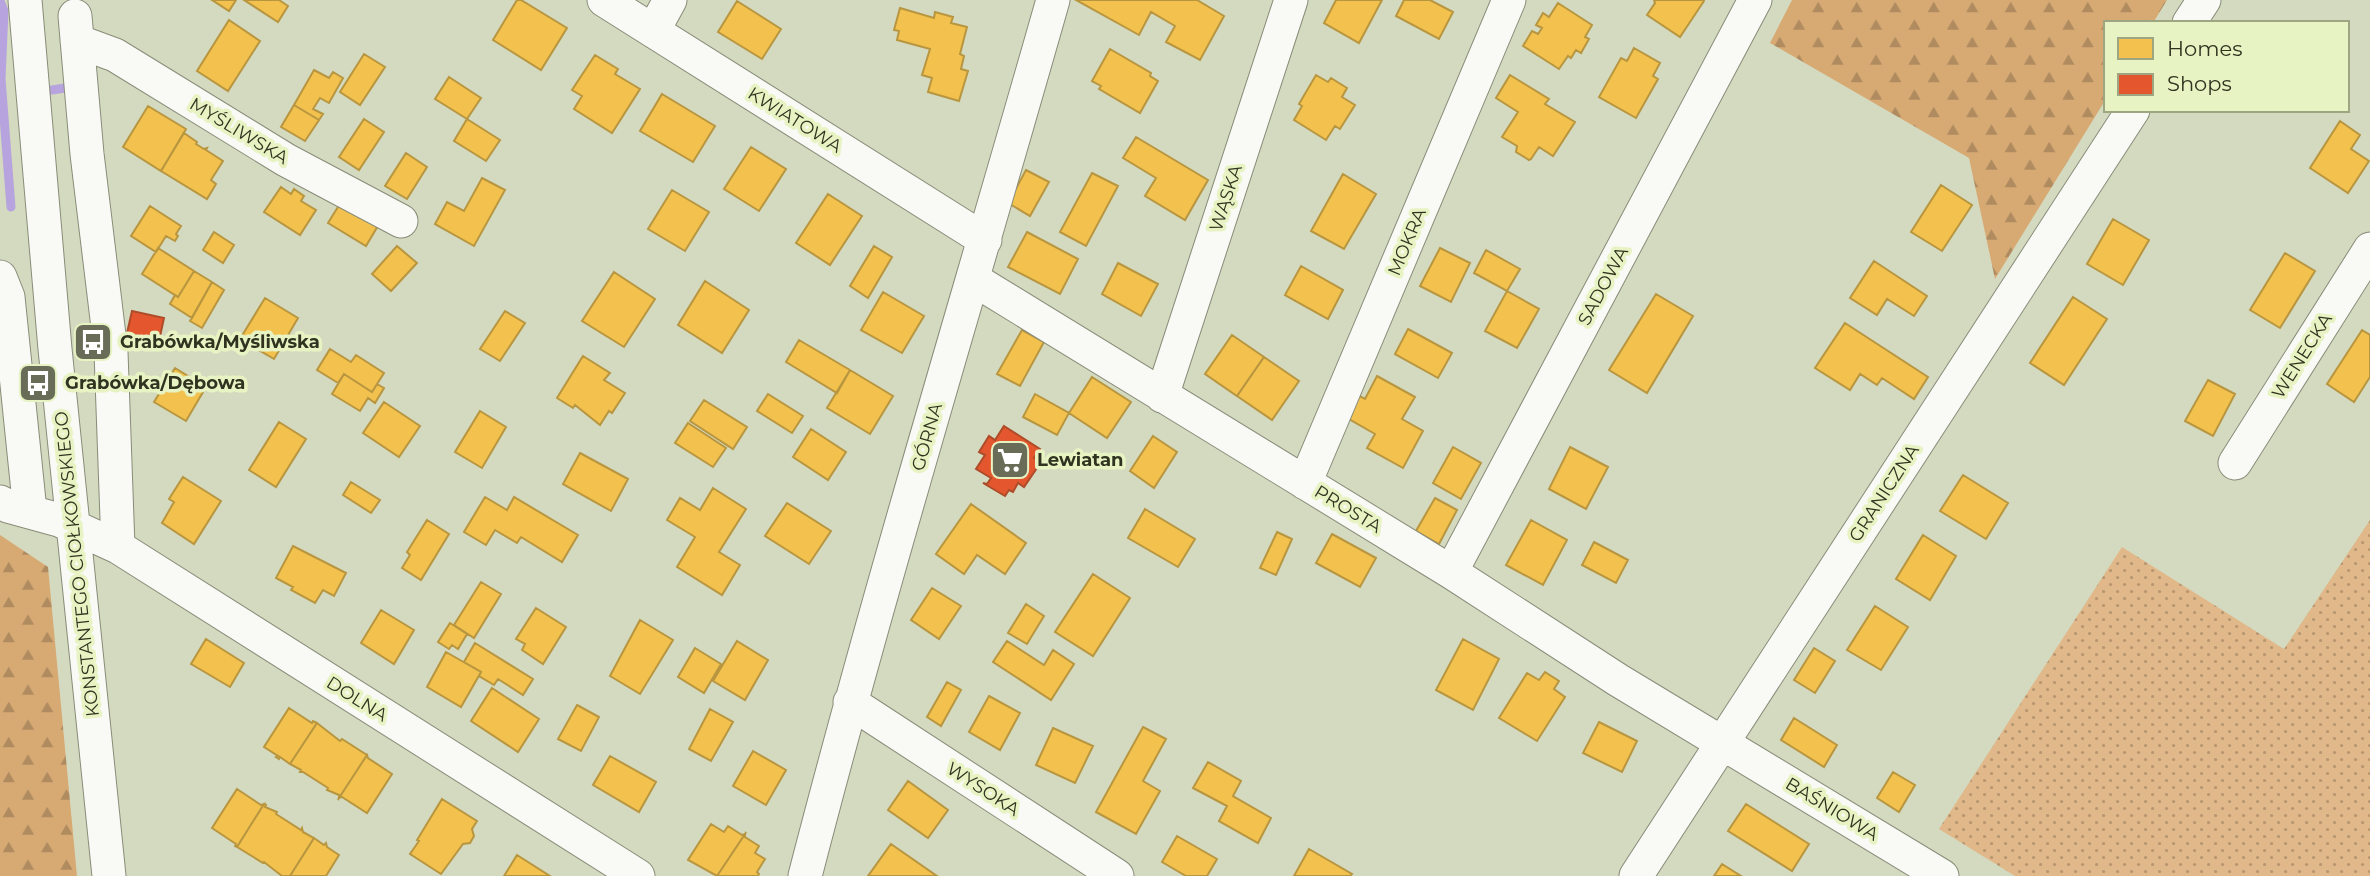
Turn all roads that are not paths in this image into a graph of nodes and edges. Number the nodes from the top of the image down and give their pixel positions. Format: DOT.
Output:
graph roads {
  1 [pos="25,0"];
  2 [pos="604,0"];
  3 [pos="670,0"];
  4 [pos="1053,0"];
  5 [pos="1291,0"];
  6 [pos="1509,0"];
  7 [pos="2204,0"];
  8 [pos="1755,1"];
  9 [pos="2190,21"];
  10 [pos="653,31"];
  11 [pos="2132,112"];
  12 [pos="401,221"];
  13 [pos="985,240"];
  14 [pos="2370,249"];
  15 [pos="0,277"];
  16 [pos="973,279"];
  17 [pos="1162,396"];
  18 [pos="2235,463"];
  19 [pos="1305,483"];
  20 [pos="15,506"];
  21 [pos="73,526"];
  22 [pos="118,547"];
  23 [pos="1451,572"];
  24 [pos="850,702"];
  25 [pos="1722,741"];
  26 [pos="109,876"];
  27 [pos="638,876"];
  28 [pos="805,876"];
  29 [pos="1117,876"];
  30 [pos="1636,876"];
  31 [pos="1942,876"];
  1 -- 21 [label="street, KONSTANTEGO CIOŁKOWSKIEGO"];
  2 -- 10 [label="street, KWIATOWA"];
  3 -- 10 [label="street"];
  4 -- 13 [label="street, GÓRNA"];
  5 -- 17 [label="street, WĄSKA"];
  6 -- 19 [label="street, MOKRA"];
  7 -- 9 [label="street"];
  8 -- 23 [label="street, SADOWA"];
  10 -- 13 [label="street, KWIATOWA"];
  11 -- 25 [label="street, GRANICZNA"];
  12 -- 22 [label="street, MYŚLIWSKA"];
  13 -- 16 [label="street, GÓRNA"];
  14 -- 18 [label="street, WENECKA"];
  15 -- 20 [label="street"];
  16 -- 17 [label="street, PROSTA"];
  16 -- 24 [label="street, GÓRNA"];
  17 -- 19 [label="street, PROSTA"];
  19 -- 23 [label="street, PROSTA"];
  20 -- 21 [label="street, DOLNA"];
  21 -- 22 [label="street, DOLNA"];
  21 -- 26 [label="street, KONSTANTEGO CIOŁKOWSKIEGO"];
  22 -- 27 [label="street, DOLNA"];
  23 -- 25 [label="street, PROSTA"];
  24 -- 28 [label="street, GÓRNA"];
  24 -- 29 [label="street, WYSOKA"];
  25 -- 30 [label="street, GRANICZNA"];
  25 -- 31 [label="street, BAŚNIOWA"];
}
